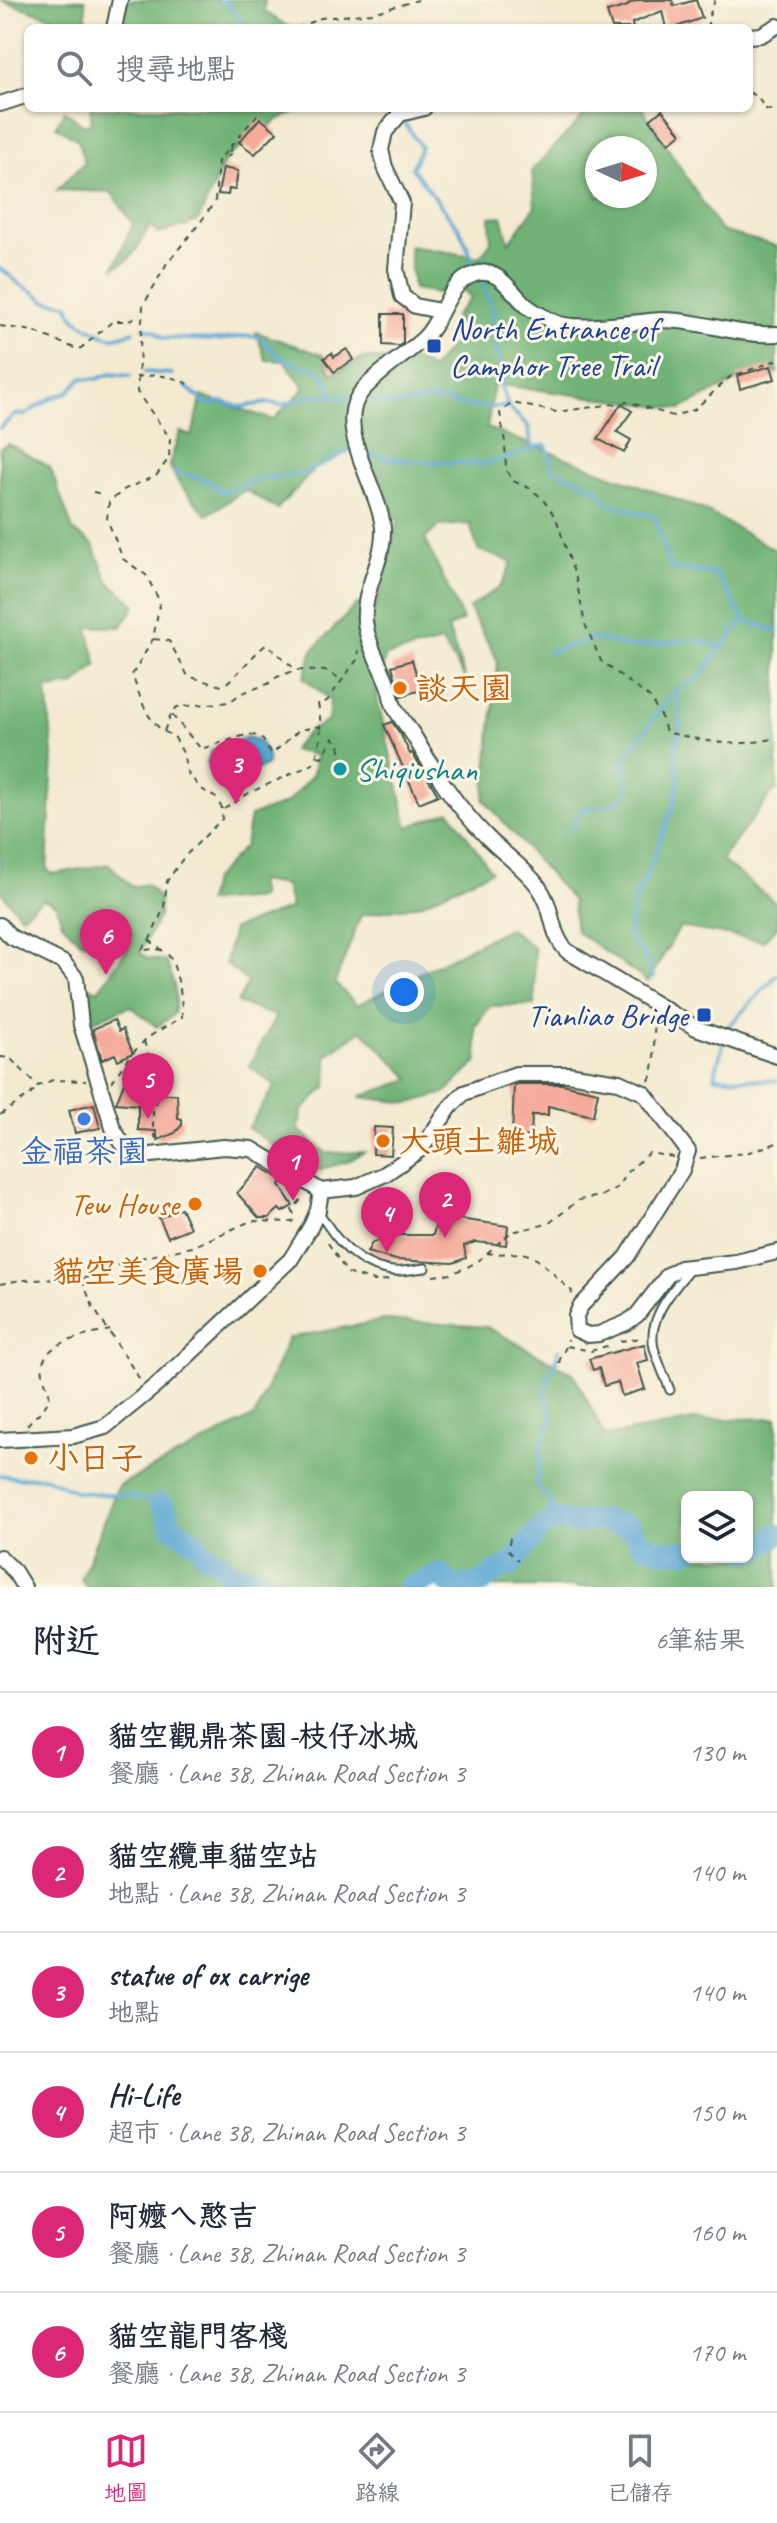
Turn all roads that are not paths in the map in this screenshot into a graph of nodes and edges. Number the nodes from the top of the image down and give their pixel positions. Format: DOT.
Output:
graph roads {
  1 [pos="120,0"];
  2 [pos="115,24"];
  3 [pos="777,26"];
  4 [pos="753,36"];
  5 [pos="24,96"];
  6 [pos="0,104"];
  7 [pos="408,112"];
  8 [pos="440,311"];
  9 [pos="777,334"];
  10 [pos="0,925"];
  11 [pos="777,1056"];
  12 [pos="321,1191"];
  13 [pos="318,1210"];
  14 [pos="777,1252"];
  15 [pos="694,1264"];
  16 [pos="425,1268"];
  17 [pos="670,1390"];
  18 [pos="0,1440"];
  19 [pos="0,1557"];
  20 [pos="24,1587"];
  1 -- 2 [label="street"];
  3 -- 4 [label="street"];
  5 -- 6 [label="street"];
  7 -- 8 [label="street"];
  8 -- 9 [label="street"];
  8 -- 11 [label="street"];
  10 -- 12 [label="street"];
  12 -- 13 [label="street"];
  12 -- 15 [label="street"];
  13 -- 16 [label="lane"];
  13 -- 18 [label="street"];
  14 -- 15 [label="street"];
  15 -- 17 [label="lane"];
  19 -- 20 [label="street"];
}
